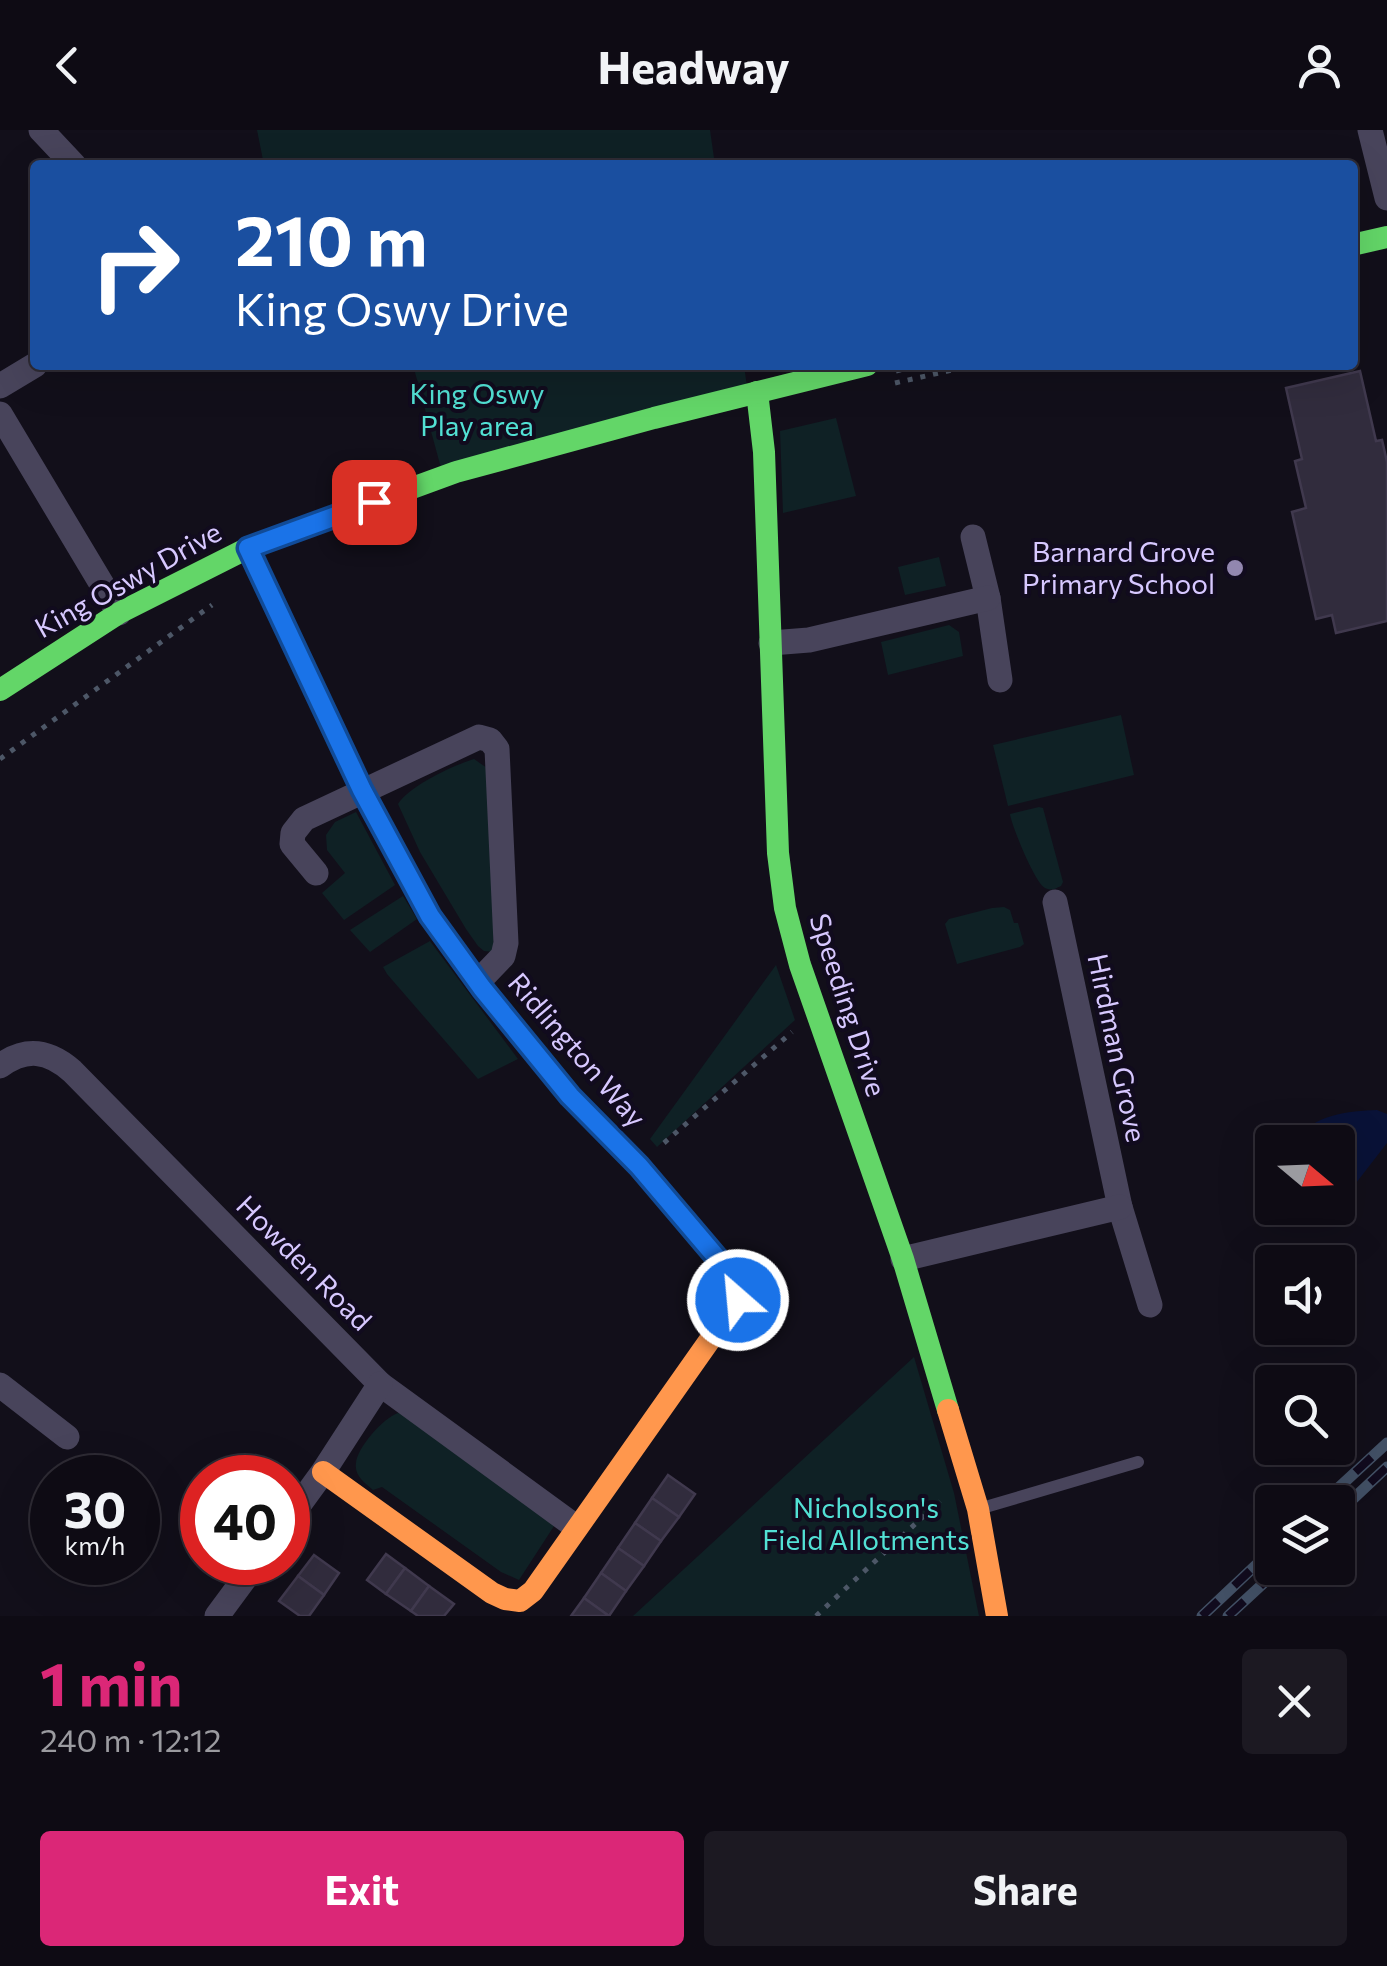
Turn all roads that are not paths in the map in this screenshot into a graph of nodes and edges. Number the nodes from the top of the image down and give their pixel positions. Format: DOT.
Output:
graph roads {
  1 [pos="40,130"];
  2 [pos="1370,130"];
  3 [pos="69,160"];
  4 [pos="1387,198"];
  5 [pos="1387,237"];
  6 [pos="1358,244"];
  7 [pos="30,368"];
  8 [pos="846,370"];
  9 [pos="0,386"];
  10 [pos="756,392"];
  11 [pos="0,414"];
  12 [pos="973,537"];
  13 [pos="248,548"];
  14 [pos="988,598"];
  15 [pos="118,613"];
  16 [pos="771,643"];
  17 [pos="1000,680"];
  18 [pos="0,690"];
  19 [pos="362,790"];
  20 [pos="316,874"];
  21 [pos="1055,902"];
  22 [pos="478,982"];
  23 [pos="0,1066"];
  24 [pos="1120,1207"];
  25 [pos="903,1260"];
  26 [pos="1150,1305"];
  27 [pos="380,1384"];
  28 [pos="0,1385"];
  29 [pos="67,1436"];
  30 [pos="1138,1462"];
  31 [pos="323,1472"];
  32 [pos="310,1490"];
  33 [pos="978,1509"];
  34 [pos="576,1527"];
  35 [pos="240,1585"];
  36 [pos="218,1616"];
  37 [pos="997,1616"];
  1 -- 3 [label="street"];
  2 -- 4 [label="street"];
  5 -- 6 [label="street"];
  7 -- 9 [label="street"];
  8 -- 10 [label="street, King Oswy Drive"];
  10 -- 13 [label="street, King Oswy Drive"];
  10 -- 16 [label="street, Speeding Drive"];
  11 -- 15 [label="street"];
  12 -- 14 [label="street"];
  13 -- 15 [label="street, King Oswy Drive"];
  13 -- 19 [label="street, Ridlington Way"];
  14 -- 16 [label="street"];
  14 -- 17 [label="street"];
  15 -- 18 [label="street, King Oswy Drive"];
  16 -- 25 [label="street, Speeding Drive"];
  19 -- 20 [label="street"];
  19 -- 22 [label="street, Ridlington Way"];
  19 -- 22 [label="street"];
  21 -- 24 [label="street, Hirdman Grove"];
  22 -- 34 [label="street, Ridlington Way"];
  23 -- 27 [label="street, Howden Road"];
  24 -- 25 [label="street"];
  24 -- 26 [label="street, Hirdman Grove"];
  25 -- 33 [label="street, Speeding Drive"];
  27 -- 31 [label="street"];
  27 -- 34 [label="street, Howden Road"];
  28 -- 29 [label="street"];
  30 -- 33 [label="lane"];
  31 -- 32 [label="street"];
  31 -- 34 [label="street, Ridlington Way"];
  33 -- 37 [label="street, Speeding Drive"];
  35 -- 36 [label="street"];
}
